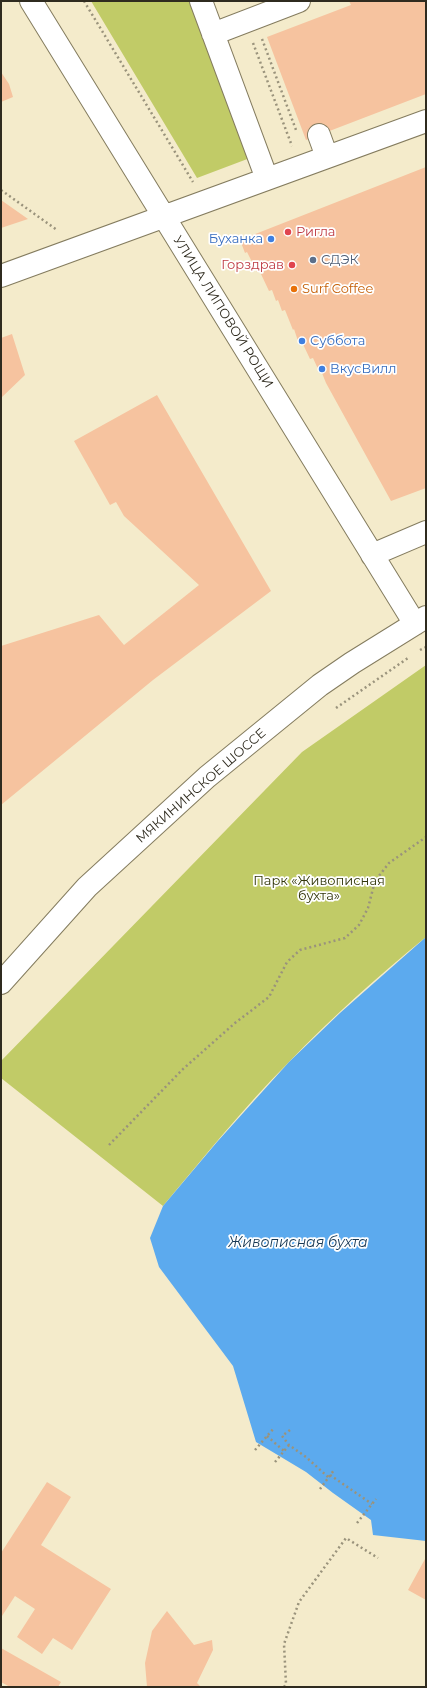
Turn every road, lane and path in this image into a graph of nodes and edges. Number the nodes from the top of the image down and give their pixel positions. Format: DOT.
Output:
graph roads {
  1 [pos="31,1"];
  2 [pos="84,1"];
  3 [pos="201,1"];
  4 [pos="299,1"];
  5 [pos="249,20"];
  6 [pos="213,34"];
  7 [pos="426,121"];
  8 [pos="309,136"];
  9 [pos="292,148"];
  10 [pos="327,157"];
  11 [pos="267,179"];
  12 [pos="193,183"];
  13 [pos="1,190"];
  14 [pos="164,217"];
  15 [pos="57,230"];
  16 [pos="1,276"];
  17 [pos="426,532"];
  18 [pos="372,555"];
  19 [pos="420,620"];
  20 [pos="426,648"];
  21 [pos="336,708"];
  22 [pos="426,837"];
  23 [pos="1,983"];
  24 [pos="108,1146"];
  25 [pos="274,1428"];
  26 [pos="290,1430"];
  27 [pos="267,1436"];
  28 [pos="289,1445"];
  29 [pos="255,1450"];
  30 [pos="284,1451"];
  31 [pos="275,1462"];
  32 [pos="334,1470"];
  33 [pos="329,1476"];
  34 [pos="320,1489"];
  35 [pos="376,1499"];
  36 [pos="372,1504"];
  37 [pos="357,1524"];
  38 [pos="378,1558"];
  39 [pos="284,1687"];
  1 -- 14 [label="street, УЛИЦА ЛИПОВОЙ РОЩИ"];
  2 -- 12 [label="path"];
  3 -- 6 [label="street"];
  4 -- 5 [label="street"];
  5 -- 6 [label="street"];
  5 -- 8 [label="path"];
  5 -- 9 [label="path"];
  6 -- 11 [label="street"];
  7 -- 10 [label="street"];
  8 -- 10 [label="street"];
  10 -- 11 [label="street"];
  11 -- 14 [label="street"];
  13 -- 15 [label="path"];
  14 -- 16 [label="street"];
  14 -- 18 [label="street, УЛИЦА ЛИПОВОЙ РОЩИ"];
  17 -- 18 [label="street"];
  18 -- 19 [label="street, УЛИЦА ЛИПОВОЙ РОЩИ"];
  19 -- 23 [label="street, МЯКИНИНСКОЕ ШОССЕ"];
  20 -- 21 [label="path"];
  22 -- 24 [label="path"];
  25 -- 27 [label="path"];
  26 -- 28 [label="path"];
  27 -- 29 [label="path"];
  27 -- 30 [label="path"];
  28 -- 30 [label="path"];
  28 -- 33 [label="path"];
  30 -- 31 [label="path"];
  32 -- 33 [label="path"];
  33 -- 34 [label="path"];
  33 -- 36 [label="path"];
  35 -- 36 [label="path"];
  36 -- 37 [label="path"];
  38 -- 39 [label="path"];
}
